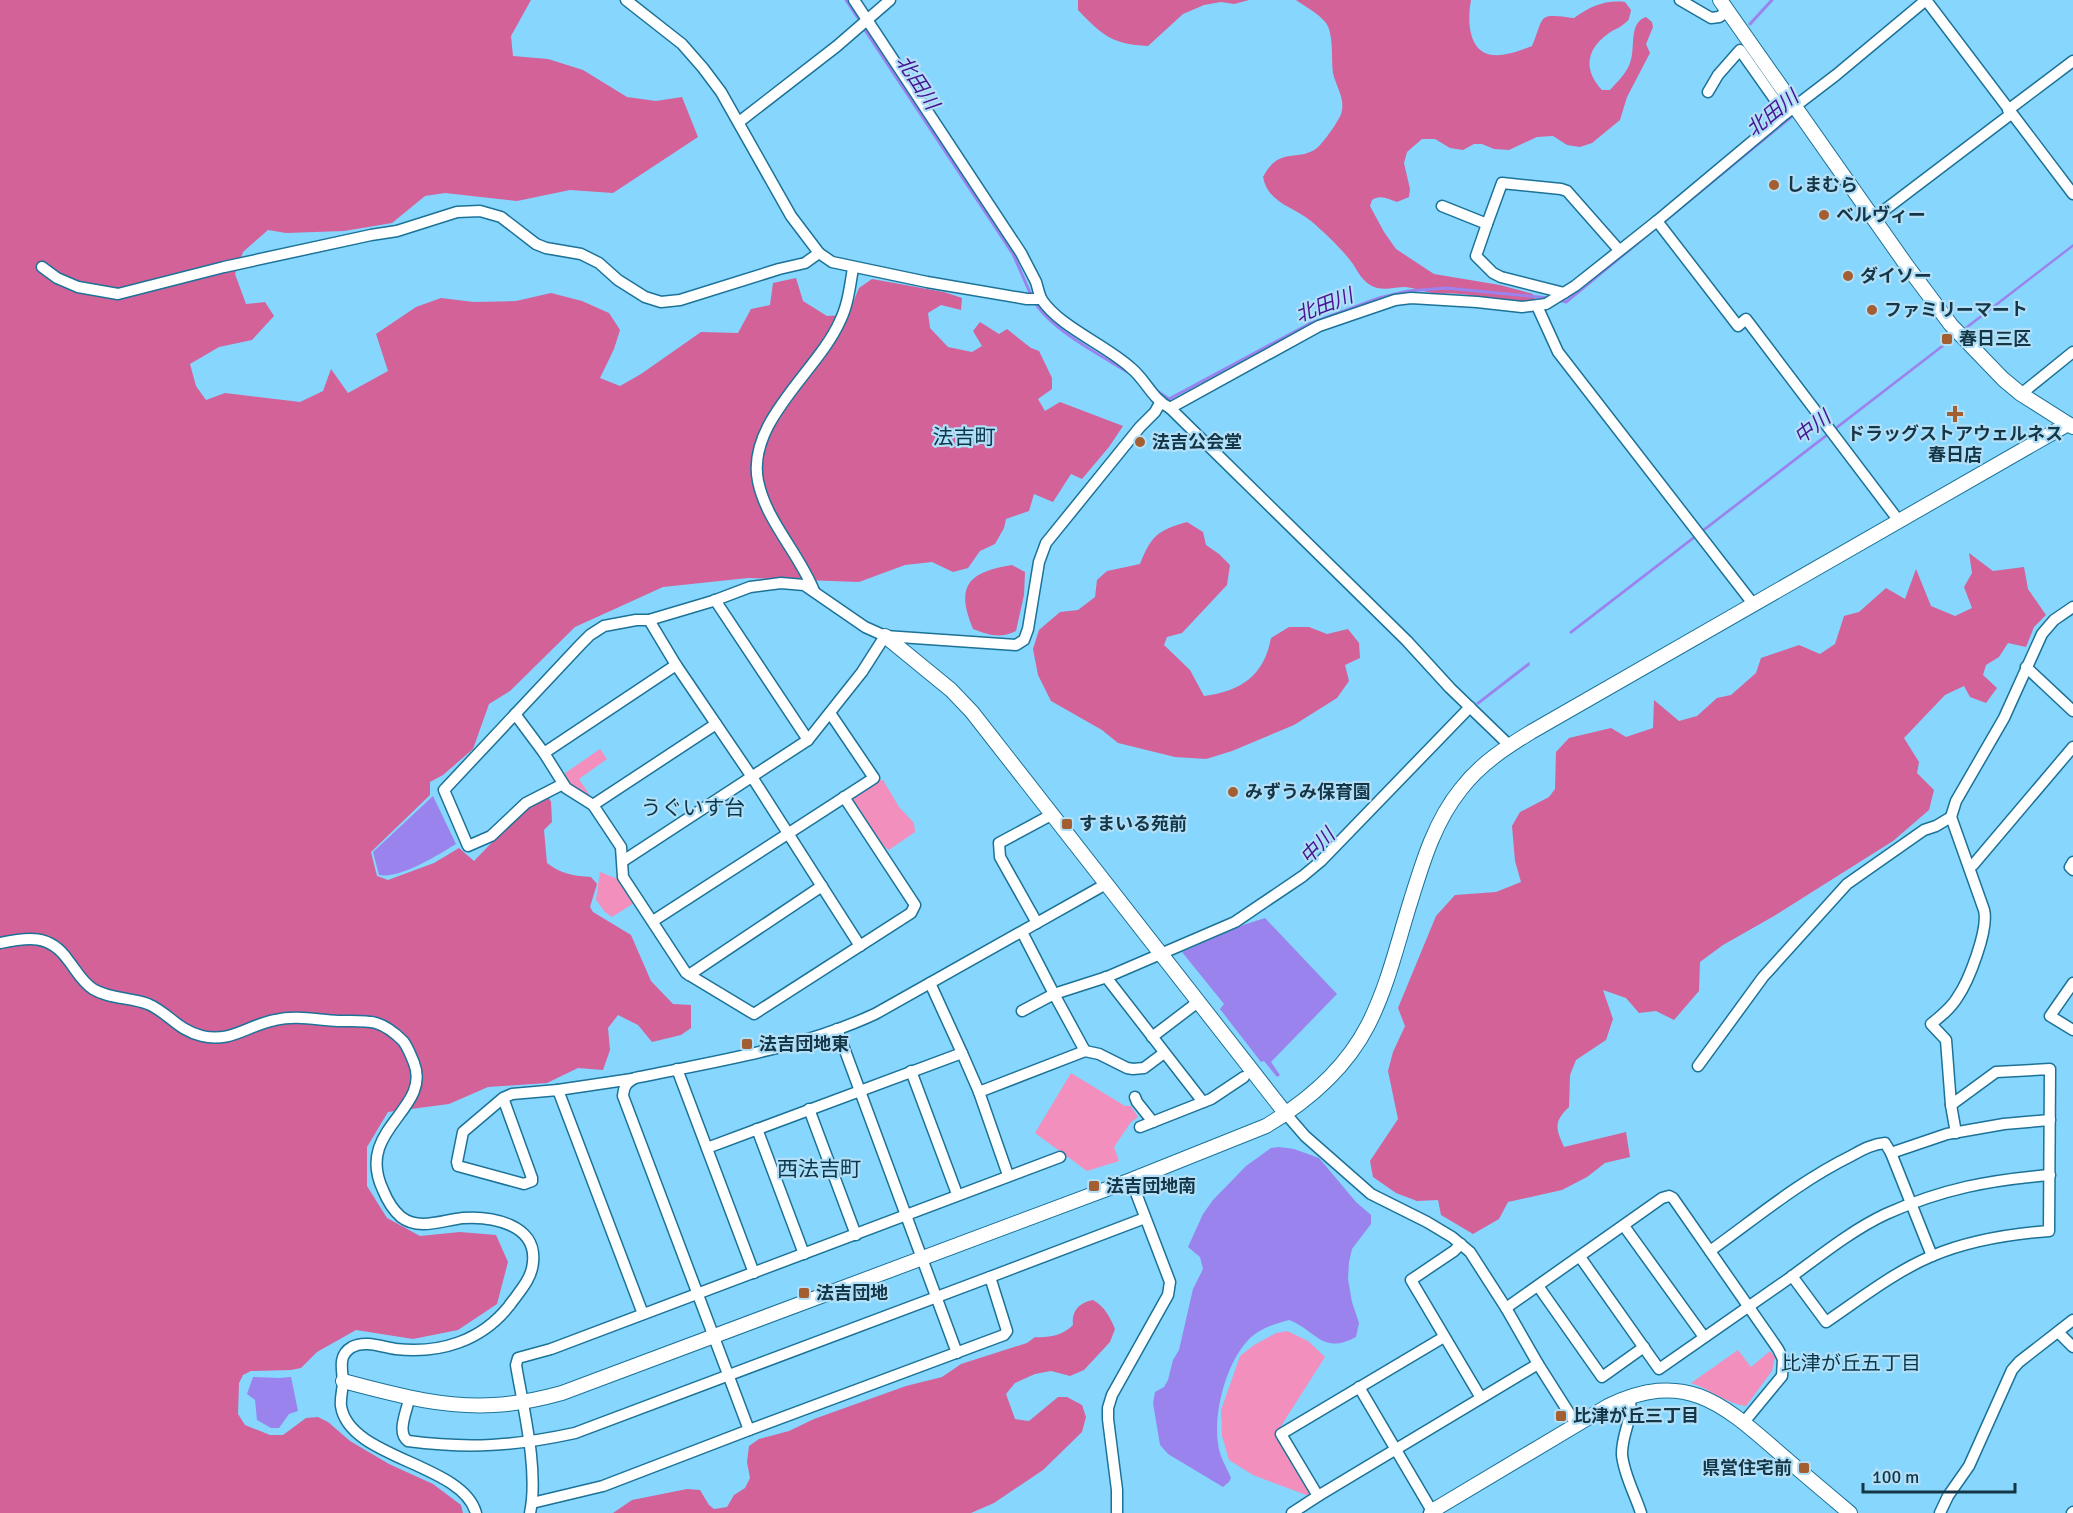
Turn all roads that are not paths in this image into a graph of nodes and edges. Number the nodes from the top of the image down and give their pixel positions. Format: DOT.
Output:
graph roads {
  1 [pos="626,0"];
  2 [pos="854,0"];
  3 [pos="890,0"];
  4 [pos="1680,0"];
  5 [pos="1926,0"];
  6 [pos="1724,6"];
  7 [pos="867,19"];
  8 [pos="2073,61"];
  9 [pos="1708,92"];
  10 [pos="1794,111"];
  11 [pos="2009,112"];
  12 [pos="739,122"];
  13 [pos="2073,194"];
  14 [pos="1443,206"];
  15 [pos="1874,218"];
  16 [pos="1487,224"];
  17 [pos="1659,224"];
  18 [pos="1620,250"];
  19 [pos="819,253"];
  20 [pos="42,267"];
  21 [pos="853,268"];
  22 [pos="1561,295"];
  23 [pos="1041,298"];
  24 [pos="1542,305"];
  25 [pos="2073,351"];
  26 [pos="2020,394"];
  27 [pos="1165,405"];
  28 [pos="2071,424"];
  29 [pos="1899,521"];
  30 [pos="814,591"];
  31 [pos="715,600"];
  32 [pos="1754,605"];
  33 [pos="2073,607"];
  34 [pos="649,620"];
  35 [pos="885,636"];
  36 [pos="676,665"];
  37 [pos="2026,667"];
  38 [pos="1471,708"];
  39 [pos="2073,711"];
  40 [pos="830,713"];
  41 [pos="515,714"];
  42 [pos="716,724"];
  43 [pos="808,740"];
  44 [pos="1509,745"];
  45 [pos="2073,747"];
  46 [pos="544,753"];
  47 [pos="752,777"];
  48 [pos="563,784"];
  49 [pos="844,798"];
  50 [pos="593,805"];
  51 [pos="1051,815"];
  52 [pos="1951,817"];
  53 [pos="788,833"];
  54 [pos="623,861"];
  55 [pos="2073,862"];
  56 [pos="1969,866"];
  57 [pos="2073,870"];
  58 [pos="1106,884"];
  59 [pos="822,886"];
  60 [pos="653,921"];
  61 [pos="1037,923"];
  62 [pos="1022,932"];
  63 [pos="0,943"];
  64 [pos="860,946"];
  65 [pos="1161,955"];
  66 [pos="689,975"];
  67 [pos="1106,977"];
  68 [pos="930,983"];
  69 [pos="2073,983"];
  70 [pos="1054,994"];
  71 [pos="1198,1002"];
  72 [pos="1022,1011"];
  73 [pos="837,1029"];
  74 [pos="2073,1030"];
  75 [pos="1152,1037"];
  76 [pos="1085,1051"];
  77 [pos="962,1053"];
  78 [pos="1164,1053"];
  79 [pos="1698,1066"];
  80 [pos="677,1069"];
  81 [pos="910,1071"];
  82 [pos="1244,1077"];
  83 [pos="635,1078"];
  84 [pos="860,1089"];
  85 [pos="558,1090"];
  86 [pos="979,1092"];
  87 [pos="1135,1096"];
  88 [pos="503,1098"];
  89 [pos="1203,1102"];
  90 [pos="1951,1105"];
  91 [pos="809,1109"];
  92 [pos="1286,1114"];
  93 [pos="2050,1120"];
  94 [pos="1154,1122"];
  95 [pos="1140,1127"];
  96 [pos="757,1129"];
  97 [pos="1956,1132"];
  98 [pos="707,1148"];
  99 [pos="1891,1153"];
  100 [pos="1059,1157"];
  101 [pos="1008,1175"];
  102 [pos="2050,1175"];
  103 [pos="1131,1180"];
  104 [pos="957,1194"];
  105 [pos="1911,1204"];
  106 [pos="906,1216"];
  107 [pos="1145,1218"];
  108 [pos="1624,1226"];
  109 [pos="856,1234"];
  110 [pos="1461,1244"];
  111 [pos="1710,1251"];
  112 [pos="804,1254"];
  113 [pos="1932,1256"];
  114 [pos="1580,1257"];
  115 [pos="923,1258"];
  116 [pos="754,1273"];
  117 [pos="1791,1276"];
  118 [pos="990,1278"];
  119 [pos="1538,1286"];
  120 [pos="698,1294"];
  121 [pos="937,1297"];
  122 [pos="1749,1306"];
  123 [pos="1506,1308"];
  124 [pos="643,1314"];
  125 [pos="2073,1320"];
  126 [pos="2058,1332"];
  127 [pos="714,1335"];
  128 [pos="1444,1336"];
  129 [pos="1704,1337"];
  130 [pos="1644,1347"];
  131 [pos="2073,1347"];
  132 [pos="957,1353"];
  133 [pos="1538,1364"];
  134 [pos="729,1376"];
  135 [pos="343,1381"];
  136 [pos="1359,1388"];
  137 [pos="1629,1396"];
  138 [pos="1481,1398"];
  139 [pos="409,1399"];
  140 [pos="522,1402"];
  141 [pos="1744,1422"];
  142 [pos="1576,1424"];
  143 [pos="749,1430"];
  144 [pos="528,1443"];
  145 [pos="1396,1449"];
  146 [pos="1318,1496"];
  147 [pos="531,1508"];
  148 [pos="1432,1512"];
  149 [pos="477,1513"];
  150 [pos="1117,1513"];
  151 [pos="1292,1513"];
  152 [pos="1641,1513"];
  153 [pos="1849,1513"];
  154 [pos="1940,1513"];
  1 -- 12 [label="street"];
  2 -- 7 [label="street"];
  3 -- 7 [label="street"];
  4 -- 6 [label="street"];
  5 -- 10 [label="street"];
  5 -- 11 [label="street"];
  6 -- 10 [label="street"];
  7 -- 12 [label="street"];
  7 -- 23 [label="street"];
  8 -- 11 [label="street"];
  9 -- 10 [label="street"];
  10 -- 15 [label="street"];
  10 -- 17 [label="street"];
  11 -- 13 [label="street"];
  11 -- 15 [label="street"];
  12 -- 19 [label="street"];
  14 -- 16 [label="street"];
  15 -- 26 [label="street"];
  16 -- 18 [label="street"];
  16 -- 22 [label="street"];
  17 -- 18 [label="street"];
  17 -- 29 [label="street"];
  18 -- 22 [label="street"];
  19 -- 20 [label="street"];
  19 -- 21 [label="street"];
  21 -- 23 [label="street"];
  21 -- 30 [label="street"];
  22 -- 24 [label="street"];
  23 -- 27 [label="street"];
  24 -- 27 [label="street"];
  24 -- 32 [label="street"];
  25 -- 26 [label="street"];
  26 -- 28 [label="street"];
  27 -- 35 [label="street"];
  27 -- 38 [label="street"];
  28 -- 29 [label="street"];
  29 -- 32 [label="street"];
  30 -- 31 [label="street"];
  30 -- 35 [label="street"];
  31 -- 34 [label="street"];
  31 -- 43 [label="street"];
  32 -- 44 [label="street"];
  33 -- 37 [label="street"];
  34 -- 36 [label="street"];
  34 -- 41 [label="street"];
  35 -- 40 [label="street"];
  35 -- 51 [label="street"];
  36 -- 42 [label="street"];
  36 -- 46 [label="street"];
  37 -- 39 [label="street"];
  37 -- 52 [label="street"];
  38 -- 44 [label="street"];
  38 -- 65 [label="street"];
  40 -- 43 [label="street"];
  40 -- 49 [label="street"];
  41 -- 46 [label="street"];
  41 -- 48 [label="street"];
  42 -- 47 [label="street"];
  42 -- 50 [label="street"];
  43 -- 47 [label="street"];
  44 -- 92 [label="street"];
  45 -- 56 [label="street"];
  46 -- 48 [label="street"];
  47 -- 53 [label="street"];
  47 -- 54 [label="street"];
  48 -- 50 [label="street"];
  49 -- 53 [label="street"];
  49 -- 64 [label="street"];
  50 -- 54 [label="street"];
  51 -- 58 [label="street"];
  51 -- 61 [label="street"];
  52 -- 56 [label="street"];
  52 -- 79 [label="street"];
  53 -- 59 [label="street"];
  53 -- 60 [label="street"];
  54 -- 60 [label="street"];
  55 -- 57 [label="street"];
  56 -- 90 [label="street"];
  58 -- 61 [label="street"];
  58 -- 65 [label="street"];
  59 -- 64 [label="street"];
  59 -- 66 [label="street"];
  60 -- 66 [label="street"];
  61 -- 62 [label="street"];
  62 -- 68 [label="street"];
  62 -- 70 [label="street"];
  63 -- 135 [label="street"];
  64 -- 66 [label="street"];
  65 -- 67 [label="street"];
  65 -- 71 [label="street"];
  67 -- 70 [label="street"];
  67 -- 75 [label="street"];
  68 -- 73 [label="street"];
  68 -- 77 [label="street"];
  69 -- 74 [label="street"];
  70 -- 72 [label="street"];
  70 -- 76 [label="street"];
  71 -- 75 [label="street"];
  71 -- 92 [label="street"];
  73 -- 80 [label="street"];
  73 -- 84 [label="street"];
  75 -- 78 [label="street"];
  76 -- 78 [label="street"];
  76 -- 86 [label="street"];
  77 -- 81 [label="street"];
  77 -- 86 [label="street"];
  78 -- 89 [label="street"];
  80 -- 83 [label="street"];
  80 -- 98 [label="street"];
  81 -- 84 [label="street"];
  81 -- 104 [label="street"];
  82 -- 89 [label="street"];
  83 -- 85 [label="street"];
  83 -- 120 [label="street"];
  84 -- 91 [label="street"];
  84 -- 106 [label="street"];
  85 -- 88 [label="street"];
  85 -- 124 [label="street"];
  86 -- 101 [label="street"];
  87 -- 94 [label="street"];
  88 -- 88 [label="street"];
  89 -- 94 [label="street"];
  90 -- 93 [label="street"];
  90 -- 97 [label="street"];
  91 -- 96 [label="street"];
  91 -- 109 [label="street"];
  92 -- 103 [label="street"];
  92 -- 110 [label="street"];
  93 -- 97 [label="street"];
  93 -- 102 [label="street"];
  94 -- 95 [label="street"];
  96 -- 98 [label="street"];
  96 -- 112 [label="street"];
  97 -- 99 [label="street"];
  98 -- 116 [label="street"];
  99 -- 105 [label="street"];
  99 -- 111 [label="street"];
  100 -- 101 [label="street"];
  101 -- 104 [label="street"];
  102 -- 105 [label="street"];
  102 -- 113 [label="street"];
  103 -- 107 [label="street"];
  103 -- 115 [label="street"];
  104 -- 106 [label="street"];
  105 -- 113 [label="street"];
  105 -- 117 [label="street"];
  106 -- 109 [label="street"];
  106 -- 115 [label="street"];
  107 -- 118 [label="street"];
  107 -- 150 [label="street"];
  108 -- 111 [label="street"];
  108 -- 114 [label="street"];
  108 -- 129 [label="street"];
  109 -- 112 [label="street"];
  110 -- 123 [label="street"];
  110 -- 128 [label="street"];
  111 -- 122 [label="street"];
  112 -- 116 [label="street"];
  113 -- 117 [label="street"];
  114 -- 119 [label="street"];
  114 -- 130 [label="street"];
  115 -- 121 [label="street"];
  115 -- 127 [label="street"];
  116 -- 120 [label="street"];
  117 -- 122 [label="street"];
  118 -- 121 [label="street"];
  118 -- 132 [label="street"];
  119 -- 123 [label="street"];
  119 -- 130 [label="street"];
  120 -- 124 [label="street"];
  120 -- 127 [label="street"];
  121 -- 132 [label="street"];
  121 -- 134 [label="street"];
  122 -- 129 [label="street"];
  122 -- 141 [label="street"];
  123 -- 133 [label="street"];
  124 -- 140 [label="street"];
  125 -- 126 [label="street"];
  126 -- 131 [label="street"];
  126 -- 154 [label="street"];
  127 -- 134 [label="street"];
  127 -- 140 [label="street"];
  128 -- 136 [label="street"];
  128 -- 138 [label="street"];
  129 -- 130 [label="street"];
  132 -- 143 [label="street"];
  133 -- 138 [label="street"];
  133 -- 142 [label="street"];
  134 -- 143 [label="street"];
  134 -- 144 [label="street"];
  135 -- 139 [label="street"];
  135 -- 149 [label="street"];
  136 -- 145 [label="street"];
  136 -- 146 [label="street"];
  137 -- 141 [label="street"];
  137 -- 142 [label="street"];
  137 -- 152 [label="street"];
  138 -- 145 [label="street"];
  139 -- 140 [label="street"];
  139 -- 144 [label="street"];
  140 -- 144 [label="street"];
  141 -- 153 [label="street"];
  142 -- 148 [label="street"];
  143 -- 147 [label="street"];
  144 -- 147 [label="street"];
  145 -- 146 [label="street"];
  145 -- 148 [label="street"];
  146 -- 151 [label="street"];
}
